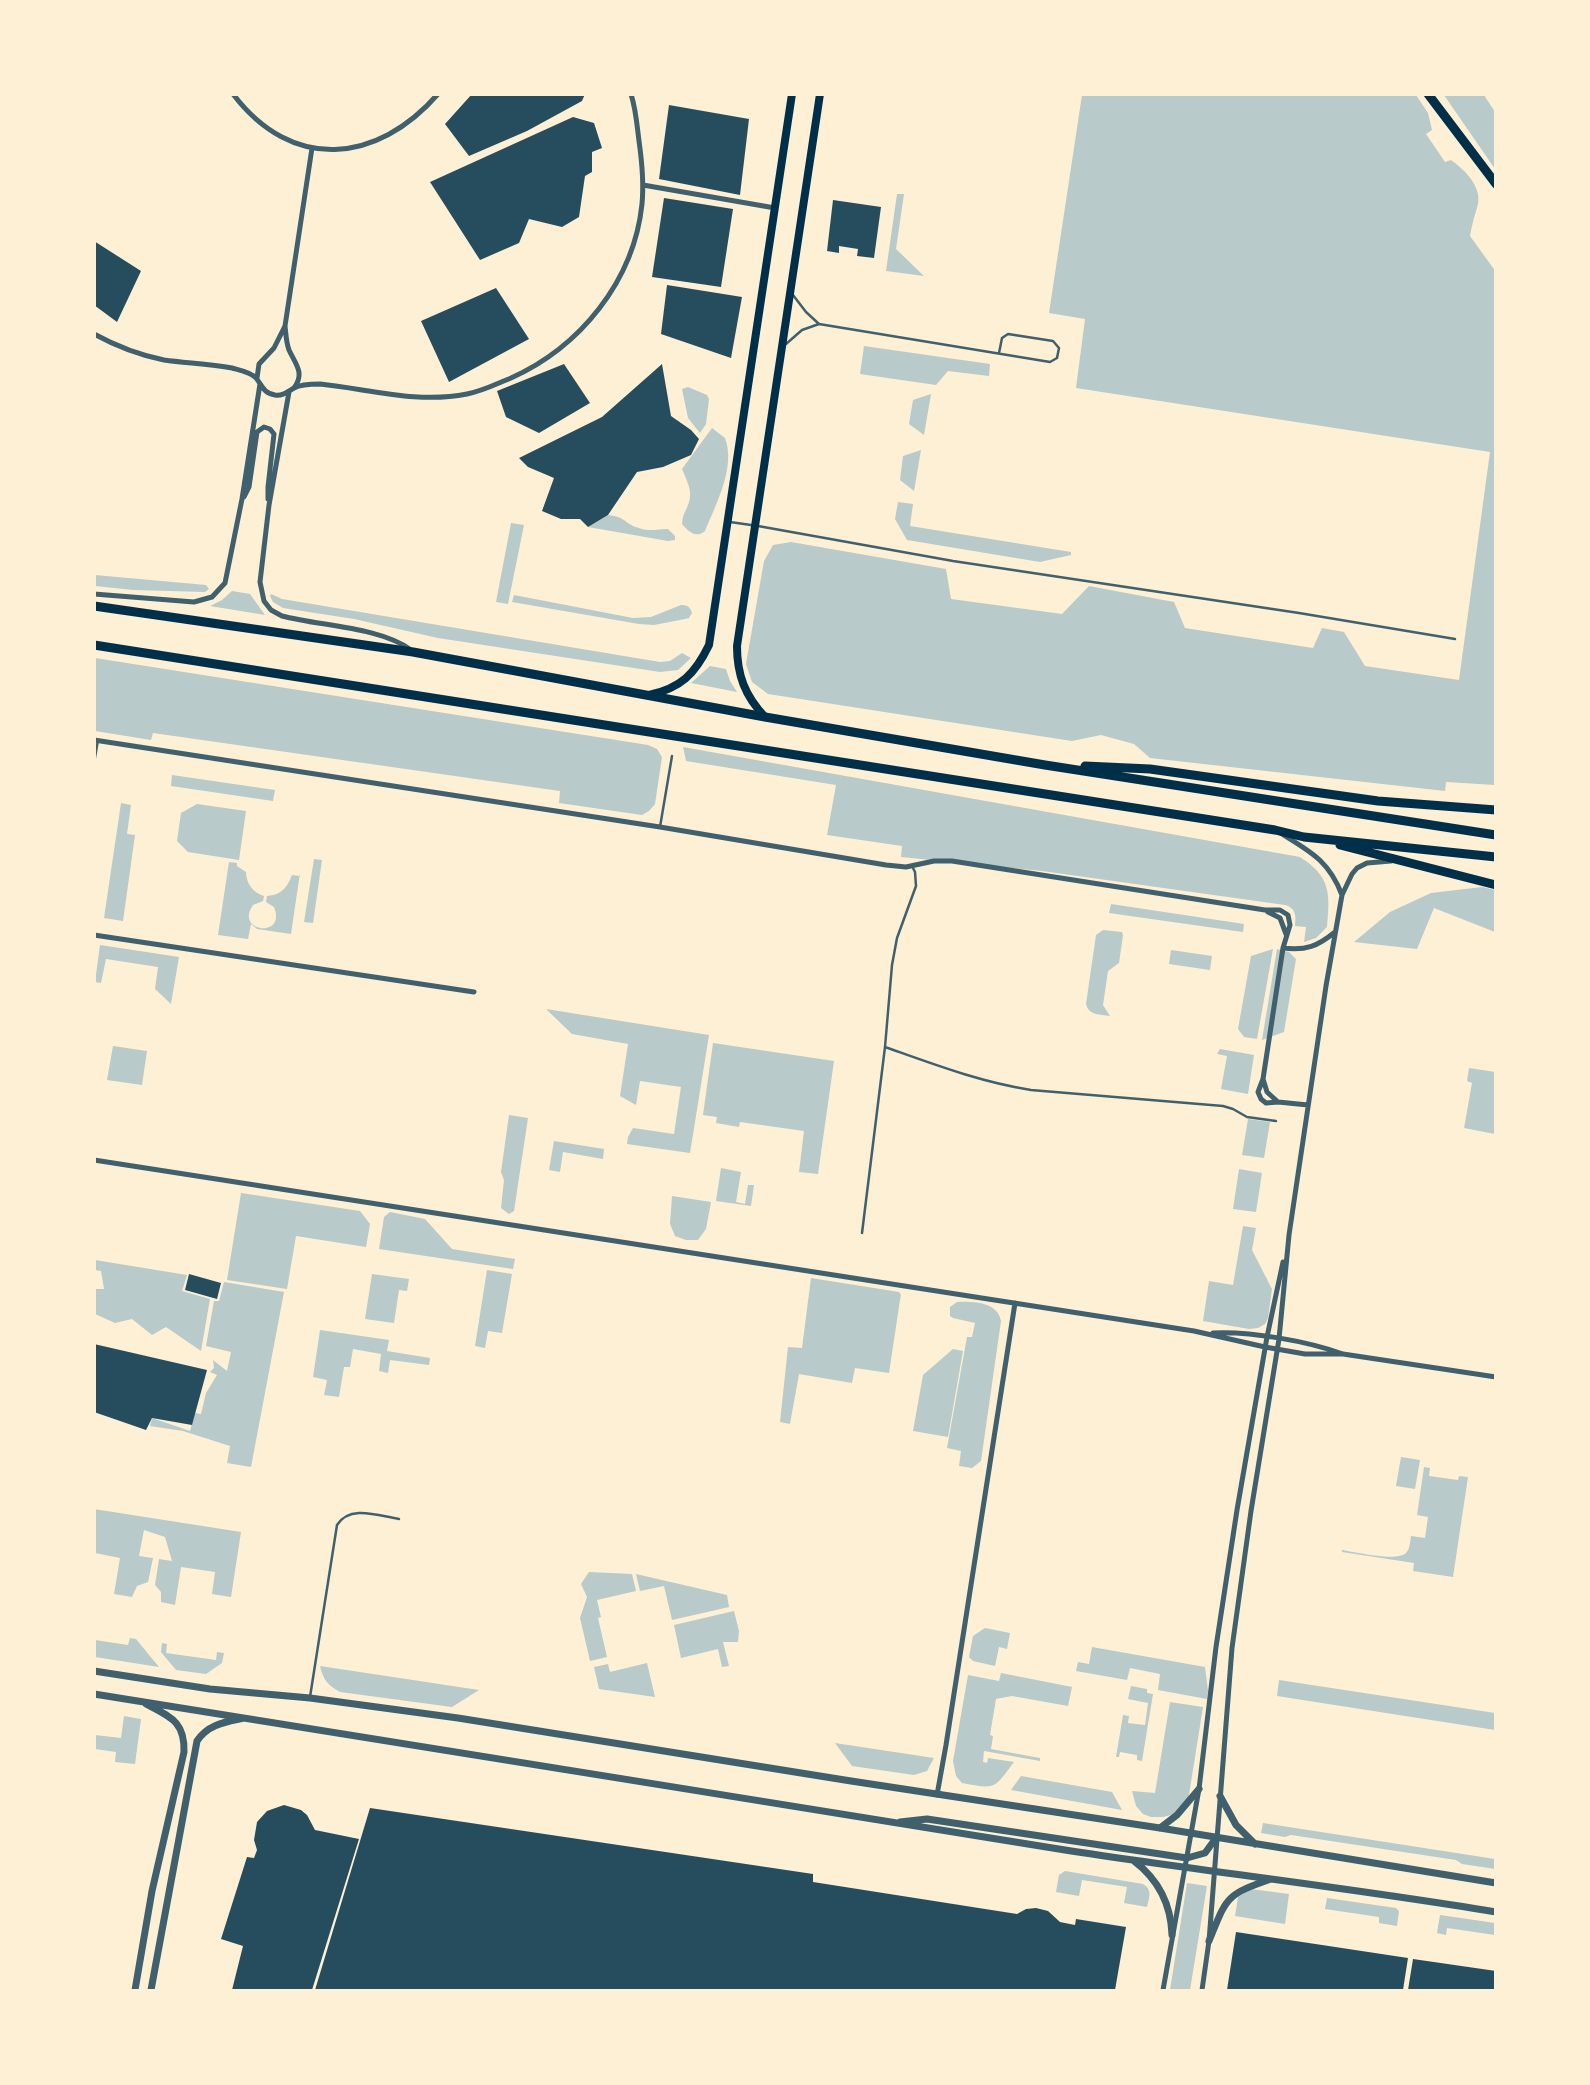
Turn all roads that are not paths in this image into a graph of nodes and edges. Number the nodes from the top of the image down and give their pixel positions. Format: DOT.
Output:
graph roads {
  1 [pos="233,94"];
  2 [pos="438,94"];
  3 [pos="631,94"];
  4 [pos="792,94"];
  5 [pos="820,94"];
  6 [pos="1428,94"];
  7 [pos="312,148"];
  8 [pos="1496,184"];
  9 [pos="643,185"];
  10 [pos="775,208"];
  11 [pos="790,291"];
  12 [pos="819,324"];
  13 [pos="285,326"];
  14 [pos="94,334"];
  15 [pos="782,349"];
  16 [pos="999,353"];
  17 [pos="258,381"];
  18 [pos="292,390"];
  19 [pos="242,499"];
  20 [pos="269,505"];
  21 [pos="727,522"];
  22 [pos="755,526"];
  23 [pos="94,594"];
  24 [pos="94,606"];
  25 [pos="1455,639"];
  26 [pos="94,645"];
  27 [pos="413,652"];
  28 [pos="646,695"];
  29 [pos="765,717"];
  30 [pos="96,740"];
  31 [pos="672,756"];
  32 [pos="94,763"];
  33 [pos="1045,765"];
  34 [pos="1496,810"];
  35 [pos="660,827"];
  36 [pos="1275,830"];
  37 [pos="1496,835"];
  38 [pos="1304,837"];
  39 [pos="1496,857"];
  40 [pos="1402,860"];
  41 [pos="912,866"];
  42 [pos="1496,885"];
  43 [pos="1342,895"];
  44 [pos="1335,932"];
  45 [pos="94,935"];
  46 [pos="1283,948"];
  47 [pos="474,992"];
  48 [pos="885,1047"];
  49 [pos="1308,1105"];
  50 [pos="1276,1121"];
  51 [pos="94,1160"];
  52 [pos="862,1233"];
  53 [pos="1289,1235"];
  54 [pos="1015,1303"];
  55 [pos="1210,1334"];
  56 [pos="1267,1337"];
  57 [pos="1279,1339"];
  58 [pos="1265,1347"];
  59 [pos="1277,1349"];
  60 [pos="1343,1354"];
  61 [pos="1496,1377"];
  62 [pos="399,1519"];
  63 [pos="94,1671"];
  64 [pos="94,1694"];
  65 [pos="310,1698"];
  66 [pos="141,1701"];
  67 [pos="248,1717"];
  68 [pos="1199,1789"];
  69 [pos="937,1795"];
  70 [pos="1220,1796"];
  71 [pos="896,1823"];
  72 [pos="1160,1828"];
  73 [pos="1192,1834"];
  74 [pos="1216,1838"];
  75 [pos="1255,1844"];
  76 [pos="1187,1858"];
  77 [pos="1134,1861"];
  78 [pos="1185,1868"];
  79 [pos="1214,1871"];
  80 [pos="1273,1879"];
  81 [pos="1496,1883"];
  82 [pos="1496,1912"];
  83 [pos="1172,1936"];
  84 [pos="1209,1941"];
  85 [pos="135,1990"];
  86 [pos="151,1990"];
  87 [pos="1163,1990"];
  88 [pos="1202,1990"];
  1 -- 7 [label="street"];
  2 -- 7 [label="street"];
  3 -- 9 [label="street"];
  4 -- 10 [label="main road"];
  5 -- 11 [label="main road"];
  6 -- 8 [label="main road"];
  7 -- 13 [label="street"];
  9 -- 10 [label="street"];
  9 -- 18 [label="street"];
  10 -- 21 [label="main road"];
  11 -- 12 [label="lane"];
  11 -- 15 [label="main road"];
  12 -- 15 [label="lane"];
  12 -- 16 [label="lane"];
  13 -- 17 [label="street"];
  13 -- 18 [label="street"];
  14 -- 17 [label="street"];
  15 -- 22 [label="main road"];
  16 -- 16 [label="lane"];
  17 -- 18 [label="street"];
  17 -- 19 [label="street"];
  18 -- 20 [label="street"];
  19 -- 20 [label="street"];
  19 -- 23 [label="street"];
  20 -- 27 [label="street"];
  21 -- 22 [label="lane"];
  21 -- 28 [label="main road"];
  22 -- 25 [label="lane"];
  22 -- 29 [label="main road"];
  24 -- 27 [label="main road"];
  26 -- 36 [label="main road"];
  27 -- 28 [label="main road"];
  28 -- 29 [label="main road"];
  29 -- 33 [label="main road"];
  30 -- 32 [label="lane"];
  30 -- 35 [label="street"];
  31 -- 35 [label="lane"];
  33 -- 34 [label="main road"];
  33 -- 37 [label="main road"];
  35 -- 41 [label="street"];
  36 -- 38 [label="main road"];
  36 -- 43 [label="street"];
  38 -- 39 [label="main road"];
  38 -- 40 [label="main road"];
  40 -- 42 [label="main road"];
  40 -- 43 [label="street"];
  41 -- 46 [label="street"];
  41 -- 48 [label="lane"];
  43 -- 44 [label="street"];
  44 -- 46 [label="street"];
  44 -- 49 [label="street"];
  45 -- 47 [label="street"];
  46 -- 49 [label="street"];
  48 -- 50 [label="lane"];
  48 -- 52 [label="lane"];
  49 -- 53 [label="street"];
  51 -- 54 [label="street"];
  53 -- 56 [label="street"];
  53 -- 57 [label="street"];
  54 -- 55 [label="street"];
  54 -- 69 [label="street"];
  55 -- 56 [label="street"];
  55 -- 58 [label="street"];
  56 -- 57 [label="street"];
  56 -- 58 [label="street"];
  57 -- 59 [label="street"];
  57 -- 60 [label="street"];
  58 -- 59 [label="street"];
  58 -- 68 [label="street"];
  59 -- 60 [label="street"];
  59 -- 70 [label="street"];
  60 -- 61 [label="street"];
  62 -- 65 [label="lane"];
  63 -- 65 [label="street"];
  64 -- 66 [label="street"];
  65 -- 69 [label="street"];
  66 -- 67 [label="street"];
  66 -- 85 [label="street"];
  67 -- 71 [label="street"];
  67 -- 86 [label="street"];
  68 -- 72 [label="street"];
  68 -- 73 [label="street"];
  69 -- 72 [label="street"];
  70 -- 74 [label="street"];
  70 -- 75 [label="street"];
  71 -- 76 [label="street"];
  71 -- 77 [label="street"];
  72 -- 73 [label="street"];
  73 -- 74 [label="street"];
  73 -- 76 [label="street"];
  74 -- 75 [label="street"];
  74 -- 76 [label="street"];
  74 -- 79 [label="street"];
  75 -- 81 [label="street"];
  76 -- 78 [label="street"];
  77 -- 78 [label="street"];
  77 -- 83 [label="street"];
  78 -- 79 [label="street"];
  78 -- 83 [label="street"];
  79 -- 80 [label="street"];
  79 -- 84 [label="street"];
  80 -- 82 [label="street"];
  80 -- 84 [label="street"];
  83 -- 87 [label="street"];
  84 -- 88 [label="street"];
}
